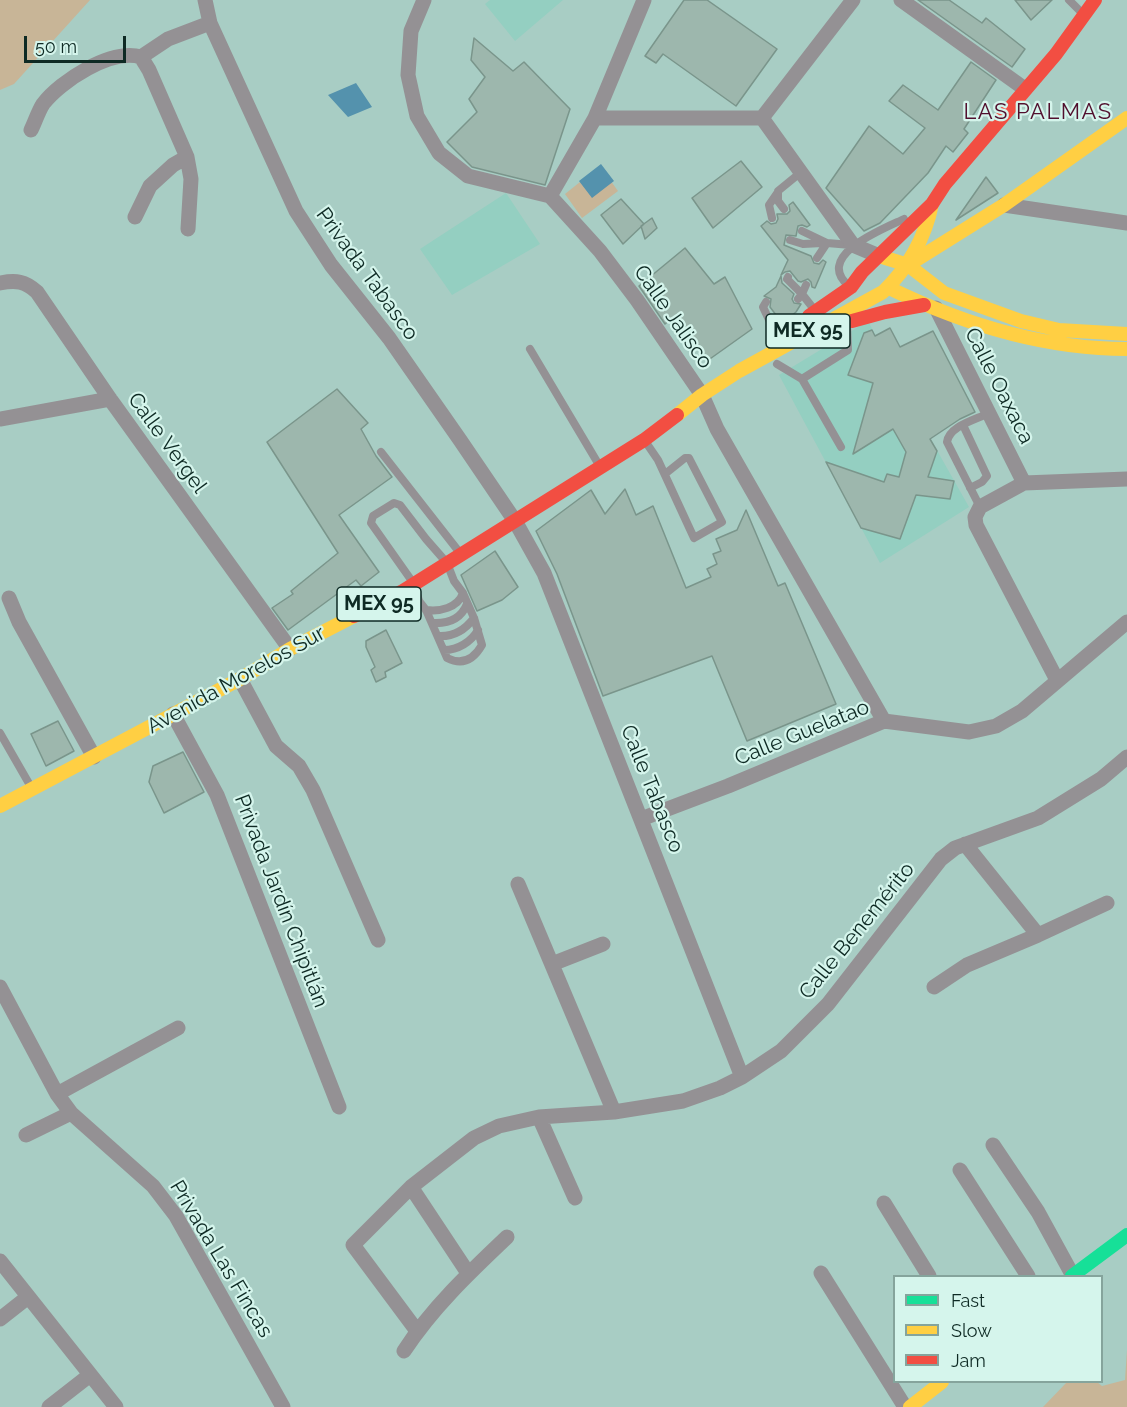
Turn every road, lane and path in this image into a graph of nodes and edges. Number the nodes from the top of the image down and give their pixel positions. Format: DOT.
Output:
graph roads {
  1 [pos="205,0"];
  2 [pos="424,0"];
  3 [pos="644,0"];
  4 [pos="853,0"];
  5 [pos="901,0"];
  6 [pos="1069,0"];
  7 [pos="1095,0"];
  8 [pos="1084,15"];
  9 [pos="210,24"];
  10 [pos="141,57"];
  11 [pos="1025,89"];
  12 [pos="595,118"];
  13 [pos="762,118"];
  14 [pos="1127,118"];
  15 [pos="31,130"];
  16 [pos="187,157"];
  17 [pos="800,173"];
  18 [pos="778,191"];
  19 [pos="550,196"];
  20 [pos="932,204"];
  21 [pos="1004,205"];
  22 [pos="784,209"];
  23 [pos="135,217"];
  24 [pos="772,218"];
  25 [pos="1127,223"];
  26 [pos="188,229"];
  27 [pos="802,231"];
  28 [pos="790,240"];
  29 [pos="826,243"];
  30 [pos="853,245"];
  31 [pos="879,256"];
  32 [pos="817,258"];
  33 [pos="908,265"];
  34 [pos="787,280"];
  35 [pos="0,283"];
  36 [pos="806,285"];
  37 [pos="855,289"];
  38 [pos="879,292"];
  39 [pos="800,297"];
  40 [pos="766,302"];
  41 [pos="930,307"];
  42 [pos="816,312"];
  43 [pos="777,316"];
  44 [pos="847,324"];
  45 [pos="774,332"];
  46 [pos="1127,334"];
  47 [pos="530,349"];
  48 [pos="1127,349"];
  49 [pos="777,364"];
  50 [pos="739,371"];
  51 [pos="802,379"];
  52 [pos="702,395"];
  53 [pos="110,399"];
  54 [pos="989,413"];
  55 [pos="0,419"];
  56 [pos="963,425"];
  57 [pos="644,440"];
  58 [pos="841,447"];
  59 [pos="381,452"];
  60 [pos="600,466"];
  61 [pos="665,474"];
  62 [pos="1127,479"];
  63 [pos="1024,483"];
  64 [pos="970,488"];
  65 [pos="980,507"];
  66 [pos="515,520"];
  67 [pos="461,554"];
  68 [pos="447,563"];
  69 [pos="414,584"];
  70 [pos="463,594"];
  71 [pos="9,598"];
  72 [pos="467,604"];
  73 [pos="426,610"];
  74 [pos="474,618"];
  75 [pos="1127,622"];
  76 [pos="432,623"];
  77 [pos="478,630"];
  78 [pos="438,636"];
  79 [pos="290,649"];
  80 [pos="444,650"];
  81 [pos="240,679"];
  82 [pos="1057,680"];
  83 [pos="173,714"];
  84 [pos="884,721"];
  85 [pos="0,733"];
  86 [pos="94,757"];
  87 [pos="1127,757"];
  88 [pos="32,789"];
  89 [pos="0,806"];
  90 [pos="641,819"];
  91 [pos="965,844"];
  92 [pos="518,884"];
  93 [pos="1107,903"];
  94 [pos="1038,935"];
  95 [pos="378,940"];
  96 [pos="603,944"];
  97 [pos="552,964"];
  98 [pos="0,987"];
  99 [pos="934,987"];
  100 [pos="178,1028"];
  101 [pos="742,1077"];
  102 [pos="57,1094"];
  103 [pos="339,1107"];
  104 [pos="614,1112"];
  105 [pos="71,1113"];
  106 [pos="538,1117"];
  107 [pos="26,1135"];
  108 [pos="993,1145"];
  109 [pos="960,1170"];
  110 [pos="411,1187"];
  111 [pos="575,1198"];
  112 [pos="884,1203"];
  113 [pos="1127,1235"];
  114 [pos="507,1237"];
  115 [pos="0,1261"];
  116 [pos="468,1273"];
  117 [pos="821,1273"];
  118 [pos="928,1275"];
  119 [pos="1027,1275"];
  120 [pos="1072,1275"];
  121 [pos="1074,1275"];
  122 [pos="28,1297"];
  123 [pos="0,1319"];
  124 [pos="417,1331"];
  125 [pos="404,1351"];
  126 [pos="90,1375"];
  127 [pos="941,1383"];
  128 [pos="49,1407"];
  129 [pos="116,1407"];
  130 [pos="283,1407"];
  131 [pos="905,1407"];
  132 [pos="910,1407"];
  1 -- 9 [label="street, Privada Tabasco"];
  2 -- 19 [label="street"];
  3 -- 12 [label="street"];
  4 -- 13 [label="street"];
  5 -- 11 [label="street"];
  6 -- 8 [label="lane"];
  7 -- 8 [label="main road, MEX 95"];
  8 -- 11 [label="main road, MEX 95"];
  9 -- 10 [label="street"];
  9 -- 66 [label="street, Privada Tabasco"];
  10 -- 15 [label="street"];
  10 -- 16 [label="street"];
  11 -- 20 [label="main road, MEX 95"];
  12 -- 13 [label="street"];
  12 -- 19 [label="street"];
  13 -- 17 [label="street"];
  14 -- 21 [label="main road"];
  16 -- 23 [label="street"];
  16 -- 26 [label="street"];
  17 -- 18 [label="lane"];
  17 -- 30 [label="street"];
  18 -- 22 [label="lane"];
  18 -- 24 [label="lane"];
  19 -- 52 [label="street, Calle Jalisco"];
  20 -- 30 [label="lane"];
  20 -- 31 [label="main road, Avenida Morelos Sur / MEX 95"];
  20 -- 33 [label="main road, Avenida Morelos Sur / MEX 95"];
  21 -- 25 [label="street"];
  21 -- 33 [label="main road"];
  27 -- 29 [label="lane"];
  28 -- 29 [label="lane"];
  29 -- 30 [label="lane"];
  29 -- 32 [label="lane"];
  30 -- 31 [label="street"];
  30 -- 37 [label="lane"];
  31 -- 33 [label="main road"];
  31 -- 37 [label="main road, Avenida Morelos Sur / MEX 95"];
  33 -- 38 [label="main road, Avenida Morelos Sur / MEX 95"];
  33 -- 46 [label="main road"];
  34 -- 39 [label="lane"];
  35 -- 53 [label="street, Calle Vergel"];
  36 -- 39 [label="lane"];
  37 -- 42 [label="main road, Avenida Morelos Sur / MEX 95"];
  38 -- 41 [label="main road"];
  38 -- 50 [label="main road, Avenida Morelos Sur / MEX 95"];
  39 -- 42 [label="lane"];
  40 -- 45 [label="lane"];
  41 -- 44 [label="main road"];
  41 -- 48 [label="main road"];
  41 -- 54 [label="street, Calle Oaxaca"];
  42 -- 45 [label="main road, Avenida Morelos Sur / MEX 95"];
  43 -- 45 [label="lane"];
  44 -- 49 [label="main road"];
  44 -- 51 [label="lane"];
  45 -- 50 [label="main road, Avenida Morelos Sur / MEX 95"];
  47 -- 60 [label="lane"];
  49 -- 50 [label="main road"];
  49 -- 51 [label="lane"];
  50 -- 52 [label="main road, Avenida Morelos Sur / MEX 95"];
  51 -- 58 [label="lane"];
  52 -- 57 [label="main road, Avenida Morelos Sur / MEX 95"];
  52 -- 84 [label="street, Calle Jalisco"];
  53 -- 55 [label="street"];
  53 -- 79 [label="street, Calle Vergel"];
  54 -- 56 [label="lane"];
  54 -- 63 [label="street, Calle Oaxaca"];
  56 -- 64 [label="lane"];
  56 -- 64 [label="lane"];
  57 -- 60 [label="main road, Avenida Morelos Sur / MEX 95"];
  57 -- 61 [label="lane"];
  59 -- 67 [label="lane"];
  60 -- 66 [label="main road, Avenida Morelos Sur / MEX 95"];
  61 -- 61 [label="lane"];
  62 -- 63 [label="street"];
  63 -- 65 [label="street"];
  64 -- 65 [label="lane"];
  65 -- 82 [label="street"];
  66 -- 67 [label="main road, Avenida Morelos Sur / MEX 95"];
  66 -- 90 [label="street, Calle Tabasco"];
  67 -- 68 [label="main road, Avenida Morelos Sur / MEX 95"];
  68 -- 69 [label="main road, Avenida Morelos Sur / MEX 95"];
  68 -- 69 [label="lane"];
  68 -- 70 [label="lane"];
  69 -- 73 [label="lane"];
  69 -- 79 [label="main road, Avenida Morelos Sur / MEX 95"];
  70 -- 72 [label="lane"];
  70 -- 73 [label="lane"];
  71 -- 86 [label="street"];
  72 -- 74 [label="lane"];
  72 -- 76 [label="lane"];
  73 -- 76 [label="lane"];
  74 -- 77 [label="lane"];
  74 -- 78 [label="lane"];
  75 -- 82 [label="street, Calle Guelatao"];
  76 -- 78 [label="lane"];
  77 -- 80 [label="lane"];
  77 -- 80 [label="lane"];
  78 -- 80 [label="lane"];
  79 -- 81 [label="main road, Avenida Morelos Sur / MEX 95"];
  81 -- 83 [label="main road, Avenida Morelos Sur / MEX 95"];
  81 -- 95 [label="street"];
  82 -- 84 [label="street, Calle Guelatao"];
  83 -- 86 [label="main road, Avenida Morelos Sur / MEX 95"];
  83 -- 103 [label="street, Privada Jardín Chipitlán"];
  84 -- 90 [label="street, Calle Guelatao"];
  85 -- 88 [label="lane"];
  86 -- 88 [label="main road, Avenida Morelos Sur / MEX 95"];
  87 -- 91 [label="street, Calle Benemérito"];
  88 -- 89 [label="main road, Avenida Morelos Sur / MEX 95"];
  90 -- 101 [label="street, Calle Tabasco"];
  91 -- 94 [label="street"];
  91 -- 101 [label="street, Calle Benemérito"];
  92 -- 97 [label="street"];
  93 -- 94 [label="street"];
  94 -- 99 [label="street"];
  96 -- 97 [label="street"];
  97 -- 104 [label="street"];
  98 -- 102 [label="street, Privada Las Fincas"];
  100 -- 102 [label="street"];
  101 -- 104 [label="street, Calle Benemérito"];
  102 -- 105 [label="street, Privada Las Fincas"];
  104 -- 106 [label="street, Calle Benemérito"];
  105 -- 107 [label="street"];
  105 -- 130 [label="street, Privada Las Fincas"];
  106 -- 110 [label="street, Calle Benemérito"];
  106 -- 111 [label="street"];
  108 -- 120 [label="street"];
  109 -- 119 [label="street"];
  110 -- 116 [label="street"];
  110 -- 124 [label="street, Calle Benemérito"];
  112 -- 118 [label="street"];
  113 -- 121 [label="main road"];
  114 -- 116 [label="street"];
  115 -- 122 [label="street"];
  116 -- 124 [label="street"];
  117 -- 131 [label="street"];
  122 -- 123 [label="street"];
  122 -- 126 [label="street"];
  124 -- 125 [label="street"];
  126 -- 128 [label="street"];
  126 -- 129 [label="street"];
  127 -- 132 [label="main road"];
}
